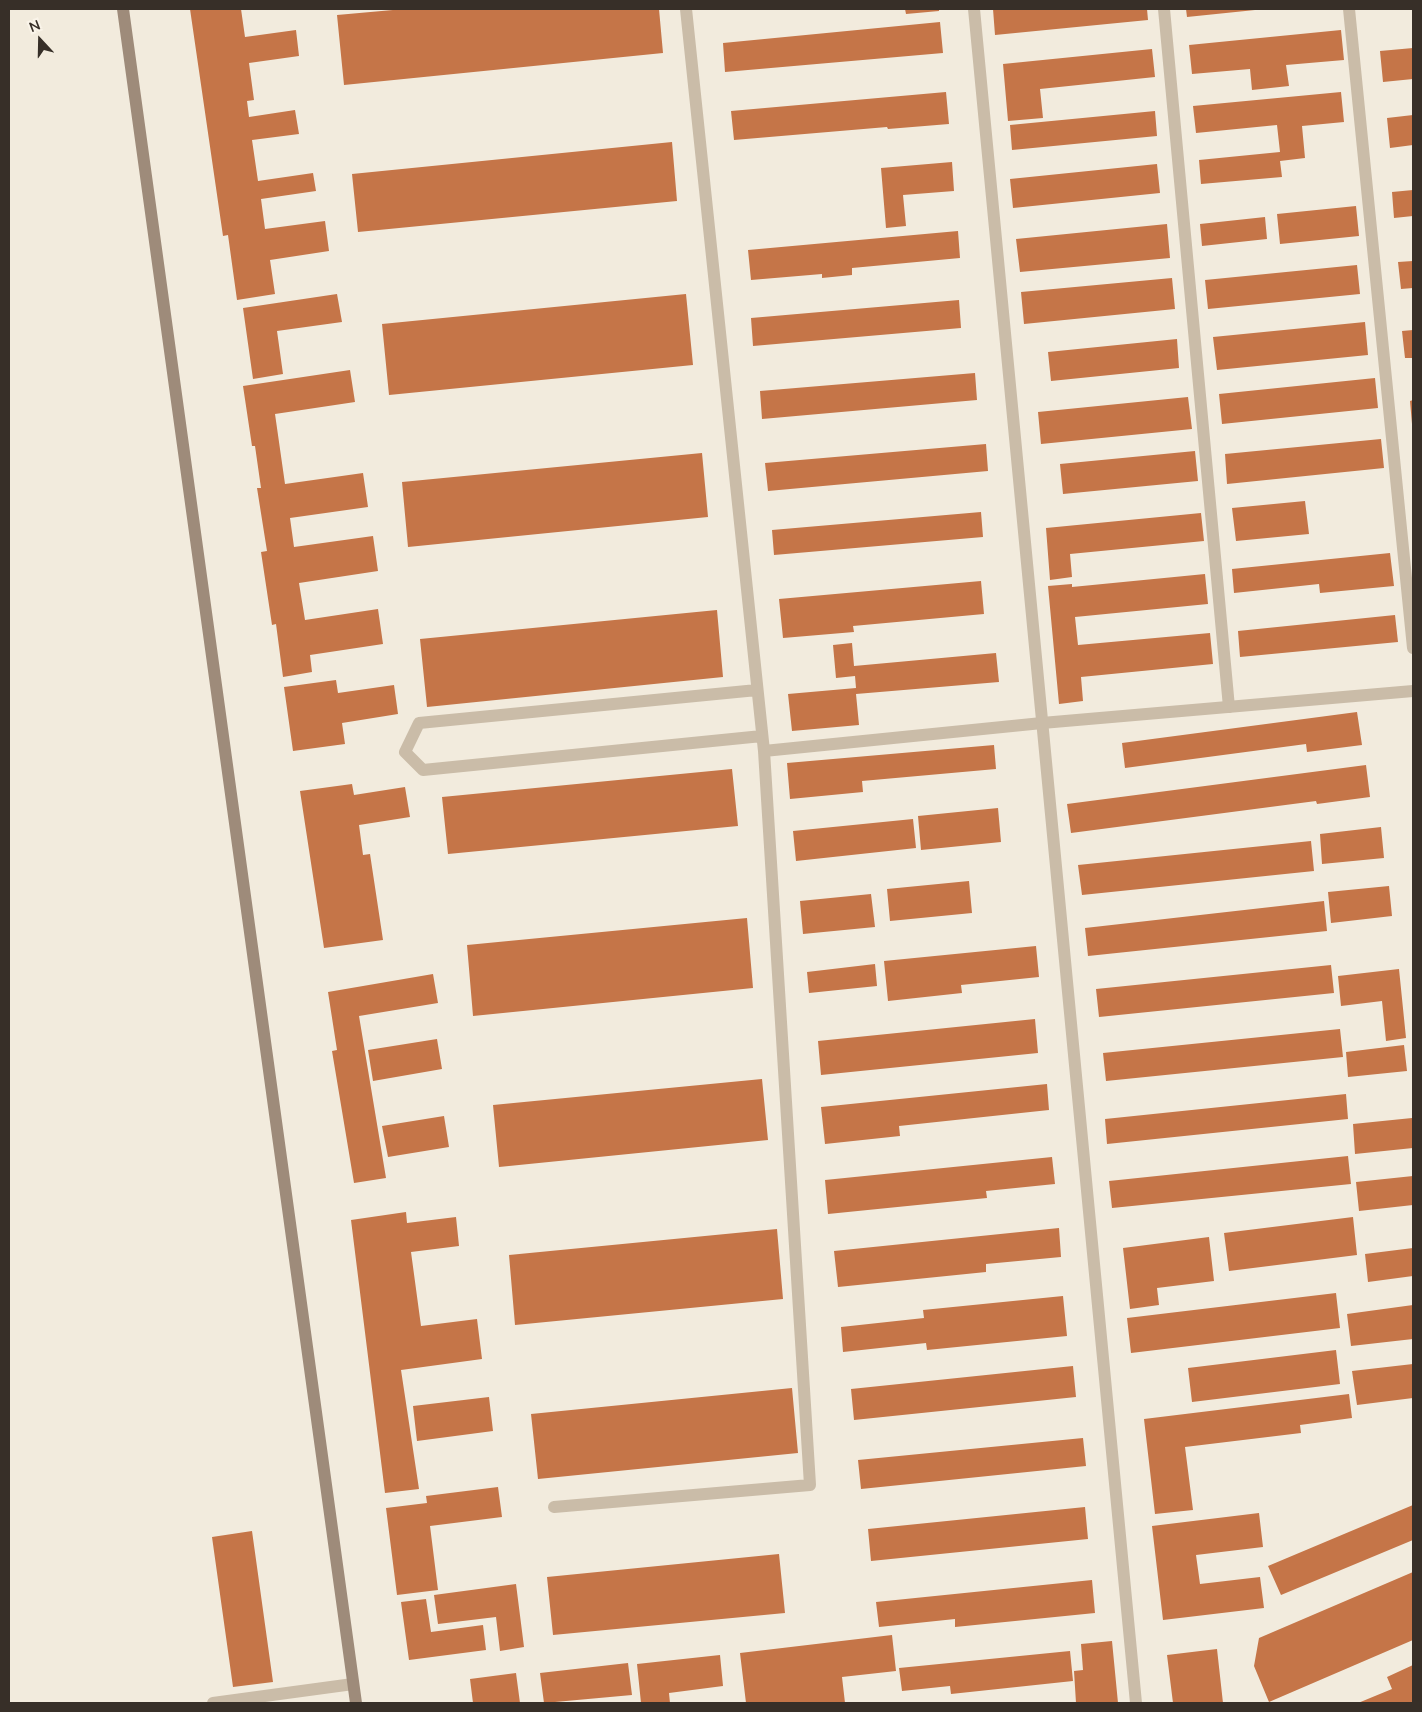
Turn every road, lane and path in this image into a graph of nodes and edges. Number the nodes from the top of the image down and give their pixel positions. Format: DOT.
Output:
graph roads {
  1 [pos="123,9"];
  2 [pos="686,9"];
  3 [pos="974,9"];
  4 [pos="1164,9"];
  5 [pos="1349,9"];
  6 [pos="1413,648"];
  7 [pos="757,690"];
  8 [pos="1413,691"];
  9 [pos="1229,707"];
  10 [pos="1042,723"];
  11 [pos="762,736"];
  12 [pos="764,751"];
  13 [pos="554,1507"];
  14 [pos="353,1684"];
  15 [pos="213,1703"];
  16 [pos="356,1703"];
  17 [pos="1136,1703"];
  1 -- 14 [label="street"];
  2 -- 7 [label="street"];
  3 -- 10 [label="street"];
  4 -- 9 [label="street"];
  5 -- 6 [label="street"];
  7 -- 11 [label="street"];
  7 -- 11 [label="street"];
  8 -- 9 [label="street"];
  9 -- 10 [label="street"];
  10 -- 12 [label="street"];
  10 -- 17 [label="street"];
  11 -- 12 [label="street"];
  12 -- 13 [label="street"];
  14 -- 15 [label="street"];
  14 -- 16 [label="street"];
}
